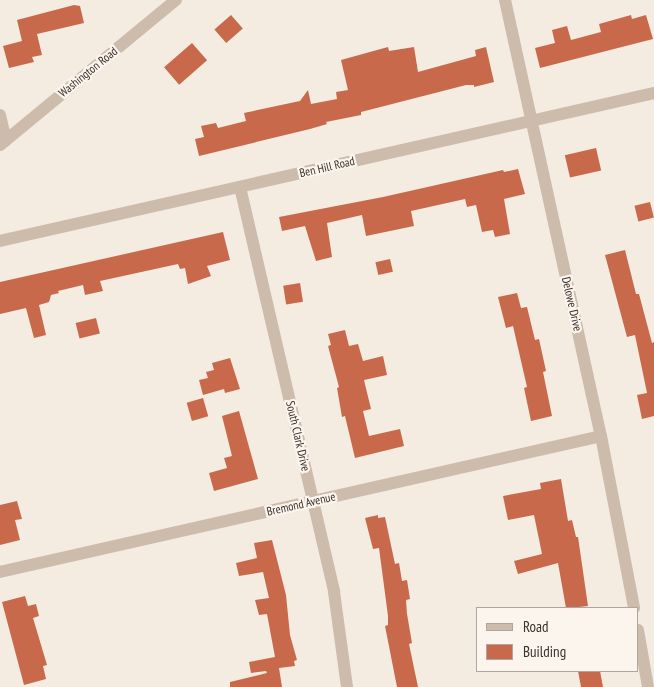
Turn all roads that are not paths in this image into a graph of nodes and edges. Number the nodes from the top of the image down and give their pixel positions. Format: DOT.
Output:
graph roads {
  1 [pos="176,0"];
  2 [pos="505,0"];
  3 [pos="654,93"];
  4 [pos="0,115"];
  5 [pos="531,121"];
  6 [pos="3,142"];
  7 [pos="240,186"];
  8 [pos="0,241"];
  9 [pos="601,436"];
  10 [pos="313,501"];
  11 [pos="0,572"];
  12 [pos="634,607"];
  13 [pos="639,636"];
  14 [pos="347,687"];
  15 [pos="648,687"];
  1 -- 6 [label="street, Washington Road"];
  2 -- 5 [label="street, Delowe Drive"];
  3 -- 5 [label="street, Ben Hill Road"];
  4 -- 6 [label="street"];
  5 -- 7 [label="street, Ben Hill Road"];
  5 -- 9 [label="street, Delowe Drive"];
  7 -- 8 [label="street, Ben Hill Road"];
  7 -- 10 [label="street, South Clark Drive"];
  9 -- 10 [label="street, Bremond Avenue"];
  9 -- 12 [label="street, Delowe Drive"];
  10 -- 11 [label="street, Bremond Avenue"];
  10 -- 14 [label="street, South Clark Drive"];
  13 -- 15 [label="street"];
}
